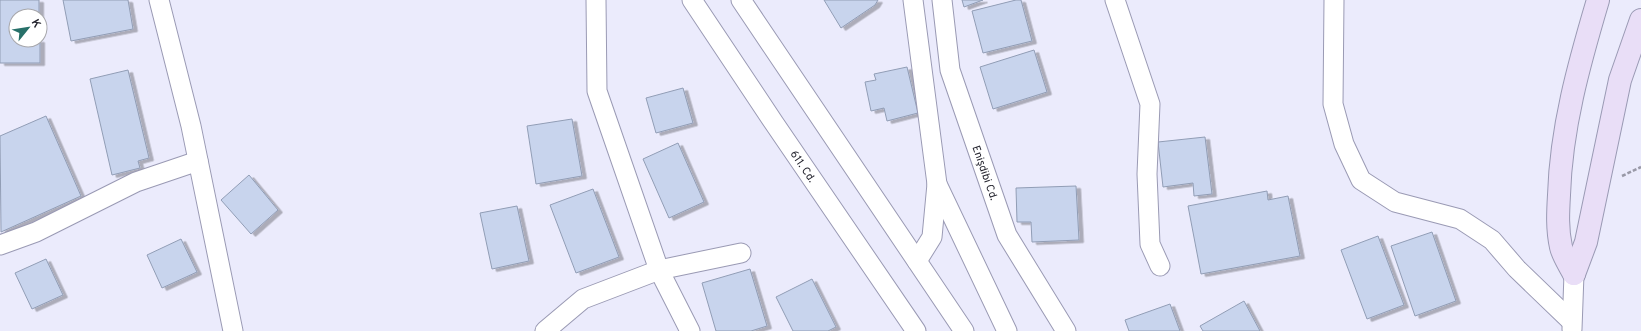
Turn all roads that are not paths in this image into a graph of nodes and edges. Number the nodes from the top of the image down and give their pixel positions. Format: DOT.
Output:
graph roads {
  1 [pos="159,0"];
  2 [pos="596,0"];
  3 [pos="692,0"];
  4 [pos="741,0"];
  5 [pos="913,0"];
  6 [pos="942,0"];
  7 [pos="1115,0"];
  8 [pos="1334,0"];
  9 [pos="1598,0"];
  10 [pos="1641,20"];
  11 [pos="198,161"];
  12 [pos="937,184"];
  13 [pos="0,245"];
  14 [pos="741,253"];
  15 [pos="917,261"];
  16 [pos="1160,266"];
  17 [pos="659,270"];
  18 [pos="1574,274"];
  19 [pos="1571,326"];
  20 [pos="233,331"];
  21 [pos="545,331"];
  22 [pos="690,331"];
  23 [pos="916,331"];
  24 [pos="964,331"];
  25 [pos="1007,331"];
  26 [pos="1066,331"];
  1 -- 11 [label="street"];
  2 -- 17 [label="street"];
  3 -- 23 [label="street, 611. Cd."];
  4 -- 15 [label="street"];
  5 -- 12 [label="street"];
  6 -- 26 [label="street, Enişdibi Cd."];
  7 -- 16 [label="street"];
  8 -- 19 [label="street"];
  9 -- 18 [label="street"];
  10 -- 18 [label="street"];
  11 -- 13 [label="street"];
  11 -- 20 [label="street"];
  12 -- 15 [label="street"];
  12 -- 25 [label="street"];
  14 -- 17 [label="street"];
  15 -- 24 [label="street"];
  17 -- 21 [label="street"];
  17 -- 22 [label="street"];
  18 -- 19 [label="street"];
}
